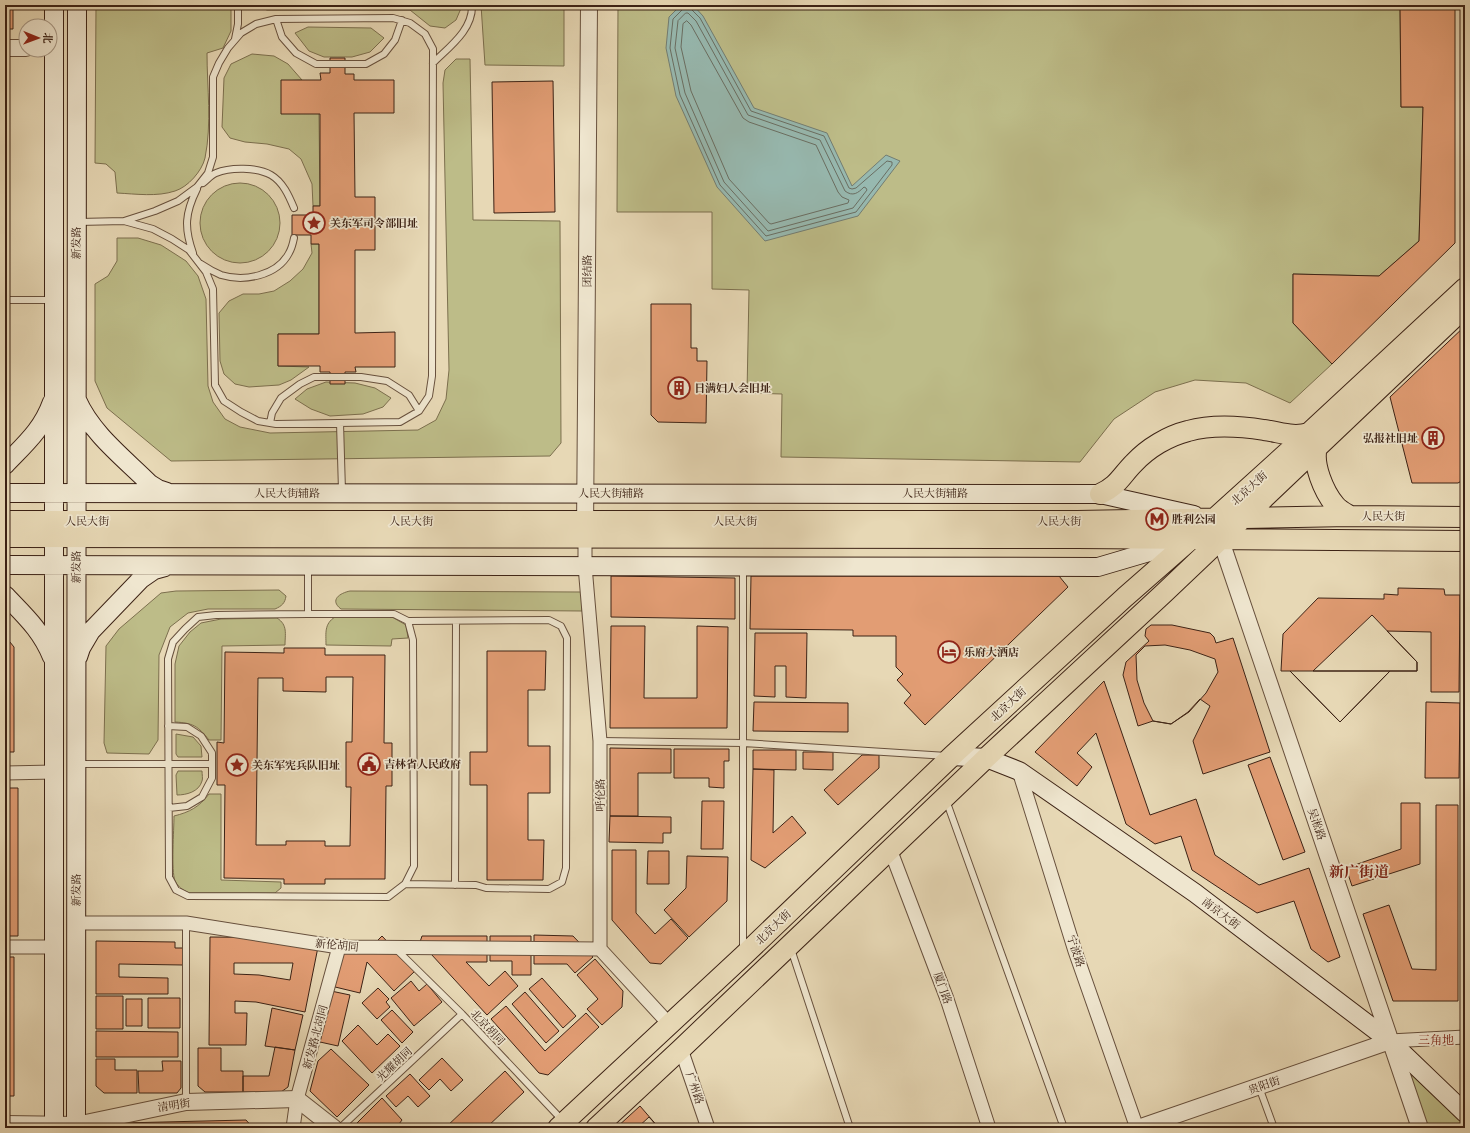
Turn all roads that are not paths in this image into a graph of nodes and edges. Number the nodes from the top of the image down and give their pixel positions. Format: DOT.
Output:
graph roads {
  1 [pos="54,5"];
  2 [pos="76,5"];
  3 [pos="238,5"];
  4 [pos="472,5"];
  5 [pos="589,5"];
  6 [pos="53,18"];
  7 [pos="276,19"];
  8 [pos="402,20"];
  9 [pos="235,41"];
  10 [pos="5,48"];
  11 [pos="18,48"];
  12 [pos="52,58"];
  13 [pos="434,63"];
  14 [pos="197,187"];
  15 [pos="294,208"];
  16 [pos="124,221"];
  17 [pos="76,222"];
  18 [pos="294,238"];
  19 [pos="194,256"];
  20 [pos="198,262"];
  21 [pos="1465,288"];
  22 [pos="5,300"];
  23 [pos="54,300"];
  24 [pos="1465,307"];
  25 [pos="54,398"];
  26 [pos="76,398"];
  27 [pos="419,411"];
  28 [pos="270,423"];
  29 [pos="340,423"];
  30 [pos="1313,440"];
  31 [pos="5,465"];
  32 [pos="5,493"];
  33 [pos="54,493"];
  34 [pos="76,493"];
  35 [pos="169,493"];
  36 [pos="342,493"];
  37 [pos="585,493"];
  38 [pos="1100,494"];
  39 [pos="1350,516"];
  40 [pos="1465,516"];
  41 [pos="1242,518"];
  42 [pos="1214,519"];
  43 [pos="5,520"];
  44 [pos="54,529"];
  45 [pos="76,529"];
  46 [pos="585,529"];
  47 [pos="5,537"];
  48 [pos="1190,540"];
  49 [pos="1220,540"];
  50 [pos="1465,541"];
  51 [pos="5,565"];
  52 [pos="54,565"];
  53 [pos="76,565"];
  54 [pos="170,566"];
  55 [pos="308,566"];
  56 [pos="585,566"];
  57 [pos="743,566"];
  58 [pos="5,595"];
  59 [pos="308,614"];
  60 [pos="408,621"];
  61 [pos="456,621"];
  62 [pos="54,663"];
  63 [pos="76,664"];
  64 [pos="168,726"];
  65 [pos="600,741"];
  66 [pos="743,743"];
  67 [pos="952,756"];
  68 [pos="986,758"];
  69 [pos="76,764"];
  70 [pos="168,764"];
  71 [pos="212,764"];
  72 [pos="5,772"];
  73 [pos="54,772"];
  74 [pos="1019,772"];
  75 [pos="945,797"];
  76 [pos="169,808"];
  77 [pos="890,849"];
  78 [pos="405,884"];
  79 [pos="455,885"];
  80 [pos="76,923"];
  81 [pos="186,923"];
  82 [pos="790,945"];
  83 [pos="5,947"];
  84 [pos="54,947"];
  85 [pos="340,947"];
  86 [pos="395,948"];
  87 [pos="600,949"];
  88 [pos="743,956"];
  89 [pos="462,1014"];
  90 [pos="670,1025"];
  91 [pos="1465,1037"];
  92 [pos="1390,1041"];
  93 [pos="681,1049"];
  94 [pos="1260,1086"];
  95 [pos="297,1100"];
  96 [pos="186,1102"];
  97 [pos="1465,1113"];
  98 [pos="5,1124"];
  99 [pos="561,1125"];
  100 [pos="54,1126"];
  101 [pos="76,1126"];
  102 [pos="293,1128"];
  103 [pos="334,1128"];
  104 [pos="340,1128"];
  105 [pos="596,1128"];
  106 [pos="708,1128"];
  107 [pos="850,1128"];
  108 [pos="989,1128"];
  109 [pos="1064,1128"];
  110 [pos="1138,1128"];
  111 [pos="1274,1128"];
  112 [pos="1420,1128"];
  1 -- 6 [label="main road, 新发路"];
  2 -- 17 [label="main road, 新发路"];
  3 -- 9 [label="lane"];
  4 -- 13 [label="lane"];
  5 -- 37 [label="street, 团结路"];
  7 -- 8 [label="lane"];
  7 -- 8 [label="lane"];
  7 -- 9 [label="lane"];
  8 -- 13 [label="lane"];
  9 -- 14 [label="lane"];
  10 -- 11 [label="street"];
  12 -- 23 [label="main road, 新发路"];
  13 -- 27 [label="lane"];
  14 -- 15 [label="lane"];
  14 -- 16 [label="lane"];
  14 -- 19 [label="lane"];
  16 -- 17 [label="lane"];
  16 -- 19 [label="lane"];
  17 -- 26 [label="main road, 新发路"];
  18 -- 20 [label="lane"];
  19 -- 20 [label="lane"];
  20 -- 28 [label="lane"];
  21 -- 30 [label="main road, 北京大街"];
  22 -- 23 [label="lane"];
  23 -- 25 [label="main road, 新发路"];
  24 -- 30 [label="main road, 北京大街"];
  25 -- 31 [label="main road"];
  25 -- 33 [label="main road, 新发路"];
  26 -- 34 [label="main road, 新发路"];
  26 -- 35 [label="main road"];
  27 -- 28 [label="lane"];
  27 -- 29 [label="lane"];
  28 -- 29 [label="lane"];
  29 -- 36 [label="lane"];
  30 -- 38 [label="main road"];
  30 -- 39 [label="main road"];
  30 -- 41 [label="main road, 北京大街"];
  30 -- 42 [label="main road, 北京大街"];
  32 -- 33 [label="main road, 人民大街辅路"];
  33 -- 34 [label="main road, 人民大街辅路"];
  33 -- 44 [label="main road, 新发路"];
  34 -- 35 [label="main road, 人民大街辅路"];
  34 -- 45 [label="main road, 新发路"];
  35 -- 36 [label="main road, 人民大街辅路"];
  36 -- 37 [label="main road, 人民大街辅路"];
  37 -- 38 [label="main road, 人民大街辅路"];
  37 -- 46 [label="street, 团结路"];
  38 -- 42 [label="main road, 人民大街辅路"];
  39 -- 40 [label="main road, 人民大街"];
  39 -- 41 [label="main road, 人民大街"];
  41 -- 42 [label="main road, 人民大街"];
  41 -- 49 [label="main road, 北京大街"];
  42 -- 46 [label="main road, 人民大街"];
  42 -- 48 [label="main road, 北京大街"];
  42 -- 49 [label="street, 吴淞路"];
  43 -- 44 [label="main road, 人民大街"];
  44 -- 45 [label="main road, 人民大街"];
  44 -- 47 [label="main road, 人民大街"];
  44 -- 52 [label="main road, 新发路"];
  45 -- 46 [label="main road, 人民大街"];
  45 -- 53 [label="main road, 新发路"];
  46 -- 48 [label="main road, 人民大街"];
  46 -- 56 [label="street, 呼伦路"];
  48 -- 49 [label="main road, 人民大街"];
  48 -- 57 [label="main road"];
  48 -- 67 [label="main road, 北京大街"];
  49 -- 50 [label="main road, 人民大街"];
  49 -- 68 [label="main road, 北京大街"];
  49 -- 92 [label="street, 吴淞路"];
  51 -- 52 [label="main road"];
  52 -- 53 [label="main road"];
  52 -- 62 [label="main road, 新发路"];
  53 -- 54 [label="main road"];
  53 -- 63 [label="main road, 新发路"];
  54 -- 55 [label="main road"];
  54 -- 63 [label="main road"];
  55 -- 56 [label="main road"];
  55 -- 59 [label="lane"];
  56 -- 57 [label="main road"];
  56 -- 65 [label="street, 呼伦路"];
  57 -- 66 [label="lane"];
  58 -- 62 [label="main road"];
  59 -- 60 [label="lane"];
  59 -- 64 [label="lane"];
  60 -- 61 [label="lane"];
  60 -- 78 [label="lane"];
  61 -- 79 [label="lane"];
  61 -- 79 [label="lane"];
  62 -- 73 [label="main road, 新发路"];
  63 -- 69 [label="main road, 新发路"];
  64 -- 70 [label="lane"];
  64 -- 71 [label="lane"];
  65 -- 66 [label="lane"];
  65 -- 87 [label="street, 呼伦路"];
  66 -- 67 [label="lane"];
  66 -- 88 [label="lane"];
  67 -- 68 [label="main road, 南京大街"];
  67 -- 88 [label="main road, 北京大街"];
  68 -- 74 [label="main road, 南京大街"];
  68 -- 75 [label="main road, 北京大街"];
  69 -- 70 [label="lane"];
  69 -- 80 [label="main road, 新发路"];
  70 -- 71 [label="lane"];
  70 -- 76 [label="lane"];
  71 -- 76 [label="lane"];
  72 -- 73 [label="street"];
  73 -- 84 [label="main road, 新发路"];
  74 -- 92 [label="main road, 南京大街"];
  74 -- 110 [label="street, 宁波路"];
  75 -- 77 [label="main road, 北京大街"];
  75 -- 109 [label="lane"];
  76 -- 78 [label="lane"];
  77 -- 82 [label="main road, 北京大街"];
  77 -- 108 [label="street, 厦门路"];
  78 -- 79 [label="lane"];
  80 -- 81 [label="street, 新伦胡同"];
  80 -- 101 [label="main road, 新发路"];
  81 -- 85 [label="street, 新伦胡同"];
  81 -- 96 [label="lane"];
  82 -- 93 [label="main road, 北京大街"];
  82 -- 107 [label="lane"];
  83 -- 84 [label="street"];
  84 -- 100 [label="main road, 新发路"];
  85 -- 86 [label="street, 新伦胡同"];
  85 -- 95 [label="street, 新发路北胡同"];
  86 -- 87 [label="street, 新伦胡同"];
  86 -- 89 [label="lane, 北京胡同"];
  87 -- 90 [label="street"];
  88 -- 90 [label="main road, 北京大街"];
  89 -- 99 [label="lane, 北京胡同"];
  89 -- 104 [label="lane, 光耀胡同"];
  90 -- 99 [label="main road, 北京大街"];
  91 -- 92 [label="street"];
  92 -- 94 [label="street, 贵阳街"];
  92 -- 97 [label="main road, 南京大街"];
  92 -- 112 [label="street, 吴淞路"];
  93 -- 105 [label="main road, 北京大街"];
  93 -- 106 [label="street, 广州路"];
  94 -- 110 [label="street, 贵阳街"];
  94 -- 111 [label="lane"];
  95 -- 96 [label="street, 清明街"];
  95 -- 102 [label="street, 新发路北胡同"];
  95 -- 103 [label="street"];
  96 -- 101 [label="street, 清明街"];
  98 -- 100 [label="street, 清明街"];
  100 -- 101 [label="street, 清明街"];
}
